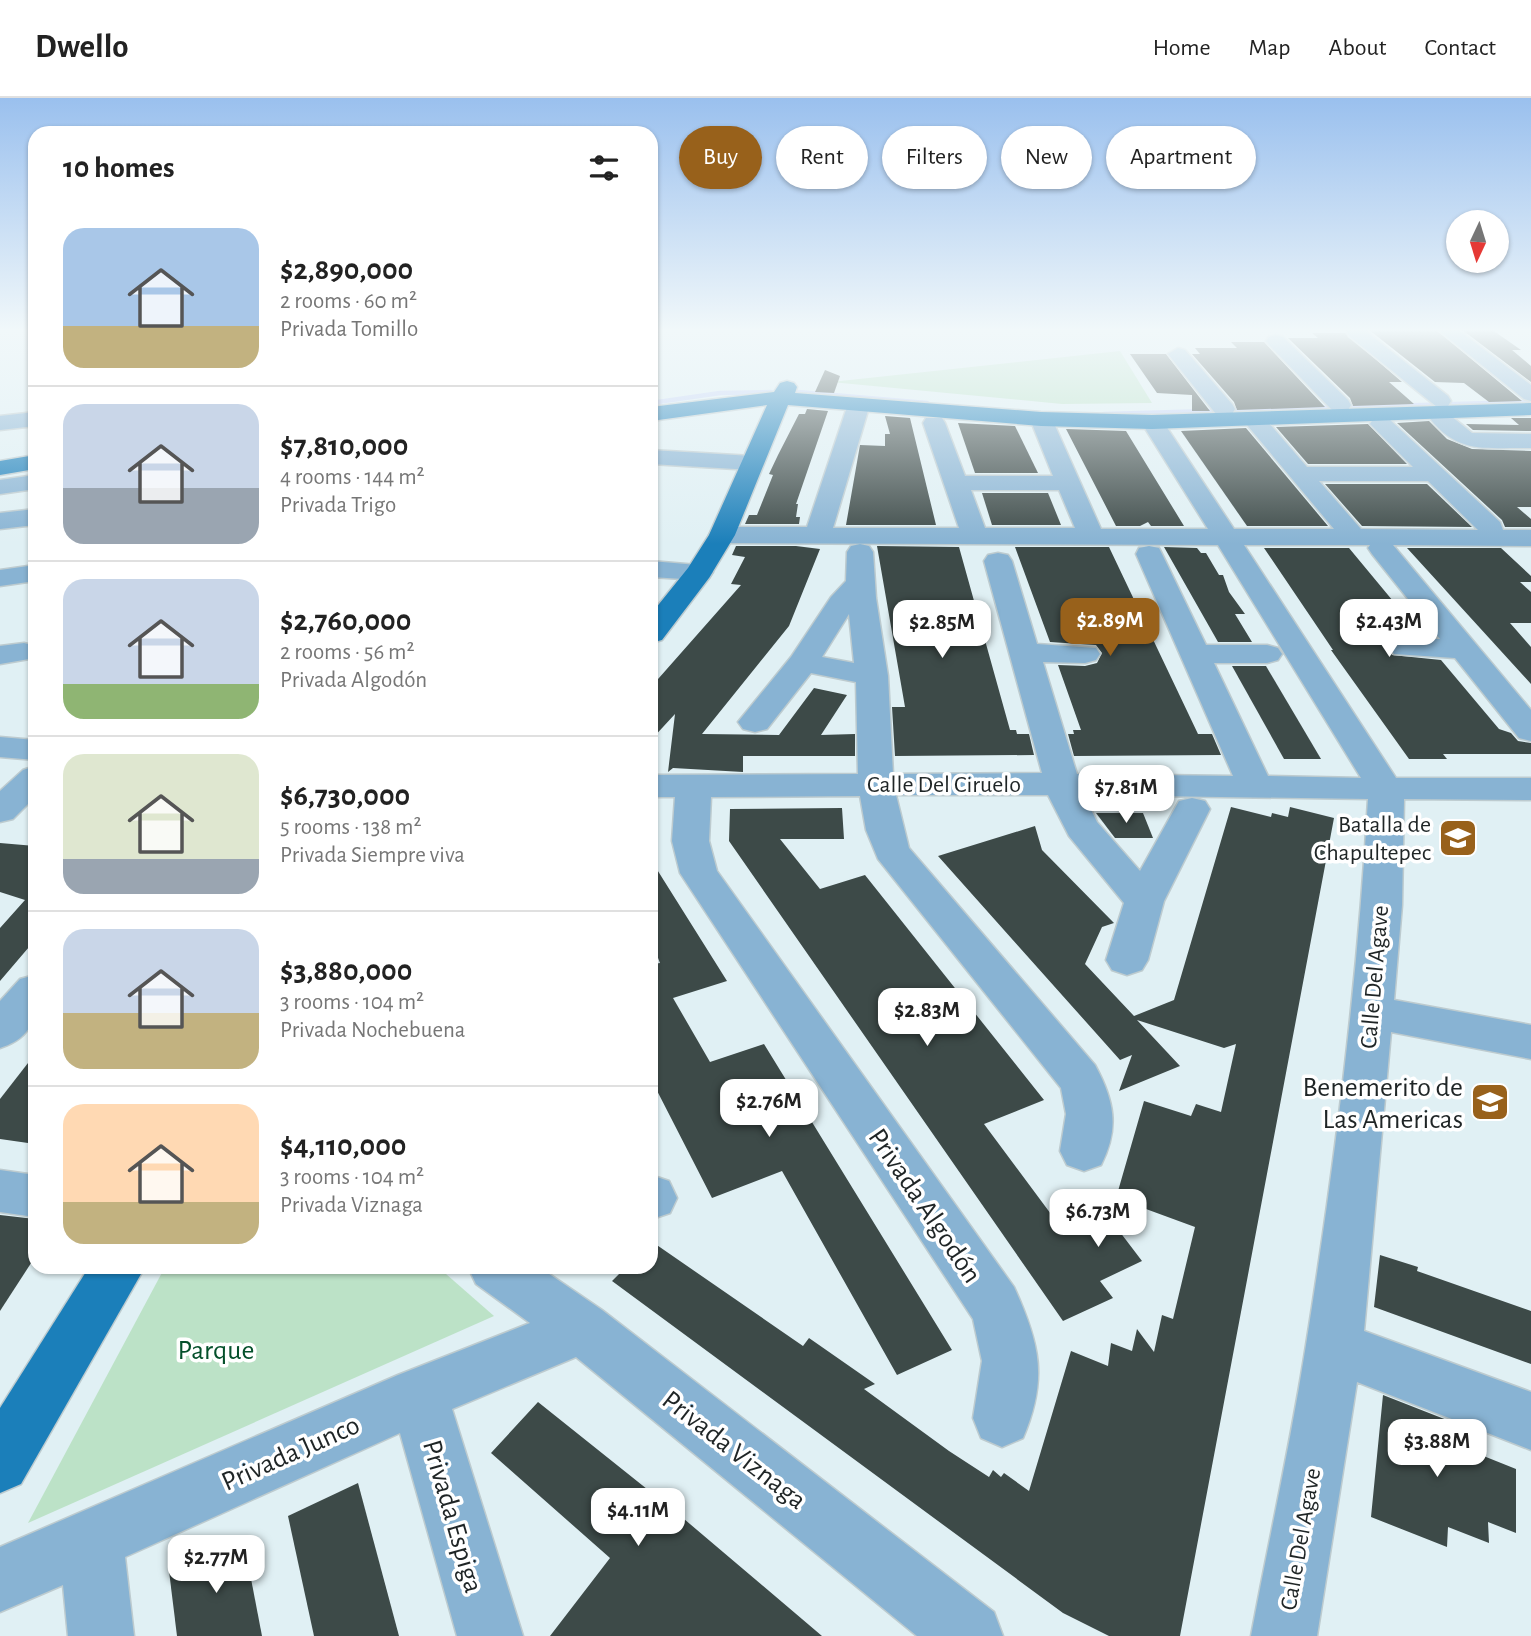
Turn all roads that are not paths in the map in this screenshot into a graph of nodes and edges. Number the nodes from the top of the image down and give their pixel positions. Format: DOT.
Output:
graph roads {
  1 [pos="742,401"];
  2 [pos="780,401"];
  3 [pos="837,401"];
  4 [pos="927,401"];
  5 [pos="1217,401"];
  6 [pos="1336,401"];
  7 [pos="1431,401"];
  8 [pos="1475,401"];
  9 [pos="859,404"];
  10 [pos="1340,405"];
  11 [pos="1438,407"];
  12 [pos="1224,409"];
  13 [pos="1531,410"];
  14 [pos="1486,411"];
  15 [pos="658,413"];
  16 [pos="1041,419"];
  17 [pos="1252,419"];
  18 [pos="28,420"];
  19 [pos="1152,422"];
  20 [pos="0,423"];
  21 [pos="934,423"];
  22 [pos="1381,424"];
  23 [pos="678,432"];
  24 [pos="1527,432"];
  25 [pos="658,433"];
  26 [pos="658,457"];
  27 [pos="28,458"];
  28 [pos="0,461"];
  29 [pos="28,463"];
  30 [pos="752,463"];
  31 [pos="0,468"];
  32 [pos="1302,474"];
  33 [pos="1434,474"];
  34 [pos="28,475"];
  35 [pos="0,477"];
  36 [pos="28,483"];
  37 [pos="1067,483"];
  38 [pos="957,484"];
  39 [pos="0,486"];
  40 [pos="28,518"];
  41 [pos="0,521"];
  42 [pos="820,527"];
  43 [pos="1491,528"];
  44 [pos="973,531"];
  45 [pos="1088,531"];
  46 [pos="1349,531"];
  47 [pos="722,535"];
  48 [pos="1226,537"];
  49 [pos="1381,548"];
  50 [pos="1525,549"];
  51 [pos="860,552"];
  52 [pos="1149,554"];
  53 [pos="999,561"];
  54 [pos="658,569"];
  55 [pos="699,572"];
  56 [pos="28,574"];
  57 [pos="0,578"];
  58 [pos="859,584"];
  59 [pos="658,625"];
  60 [pos="1405,648"];
  61 [pos="1464,649"];
  62 [pos="1024,653"];
  63 [pos="1085,654"];
  64 [pos="1195,654"];
  65 [pos="1267,654"];
  66 [pos="803,662"];
  67 [pos="872,676"];
  68 [pos="755,722"];
  69 [pos="1531,732"];
  70 [pos="1,747"];
  71 [pos="28,749"];
  72 [pos="877,783"];
  73 [pos="28,784"];
  74 [pos="1062,784"];
  75 [pos="673,786"];
  76 [pos="1255,786"];
  77 [pos="1531,789"];
  78 [pos="1386,790"];
  79 [pos="1192,809"];
  80 [pos="0,811"];
  81 [pos="1144,901"];
  82 [pos="1127,960"];
  83 [pos="28,998"];
  84 [pos="1371,1012"];
  85 [pos="0,1031"];
  86 [pos="1531,1042"];
  87 [pos="1084,1151"];
  88 [pos="0,1191"];
  89 [pos="28,1195"];
  90 [pos="114,1274"];
  91 [pos="505,1274"];
  92 [pos="582,1328"];
  93 [pos="1334,1347"];
  94 [pos="419,1395"];
  95 [pos="1002,1419"];
  96 [pos="1531,1421"];
  97 [pos="0,1462"];
  98 [pos="92,1540"];
  99 [pos="0,1580"];
  100 [pos="101,1636"];
  101 [pos="490,1636"];
  102 [pos="970,1636"];
  103 [pos="1283,1636"];
  1 -- 15 [label="main road"];
  2 -- 30 [label="main road"];
  3 -- 9 [label="main road"];
  4 -- 12 [label="main road"];
  5 -- 12 [label="street"];
  6 -- 10 [label="street"];
  7 -- 11 [label="street"];
  8 -- 11 [label="main road"];
  9 -- 16 [label="main road"];
  9 -- 42 [label="street"];
  10 -- 11 [label="main road"];
  10 -- 12 [label="main road"];
  11 -- 14 [label="main road"];
  11 -- 17 [label="main road"];
  11 -- 24 [label="street"];
  13 -- 14 [label="main road"];
  14 -- 24 [label="street"];
  16 -- 19 [label="main road"];
  16 -- 37 [label="street"];
  17 -- 19 [label="main road"];
  17 -- 32 [label="street"];
  18 -- 20 [label="street"];
  19 -- 48 [label="street"];
  21 -- 38 [label="street"];
  22 -- 33 [label="street"];
  23 -- 25 [label="street"];
  26 -- 30 [label="street"];
  27 -- 28 [label="street"];
  29 -- 31 [label="main road"];
  30 -- 47 [label="main road"];
  32 -- 33 [label="street"];
  32 -- 46 [label="street"];
  33 -- 43 [label="street"];
  34 -- 35 [label="main road"];
  36 -- 39 [label="street"];
  37 -- 38 [label="street"];
  37 -- 45 [label="street"];
  38 -- 44 [label="street"];
  40 -- 41 [label="street"];
  47 -- 48 [label="street"];
  47 -- 55 [label="main road"];
  48 -- 50 [label="street"];
  48 -- 78 [label="street"];
  49 -- 61 [label="street"];
  51 -- 58 [label="street"];
  52 -- 64 [label="street"];
  53 -- 62 [label="street"];
  54 -- 55 [label="street"];
  55 -- 59 [label="main road"];
  56 -- 57 [label="street"];
  58 -- 66 [label="street"];
  58 -- 67 [label="street"];
  60 -- 61 [label="street"];
  61 -- 69 [label="street"];
  62 -- 63 [label="street"];
  62 -- 74 [label="street"];
  64 -- 65 [label="street"];
  64 -- 76 [label="street"];
  66 -- 67 [label="street"];
  66 -- 68 [label="street"];
  67 -- 72 [label="street"];
  70 -- 71 [label="street"];
  72 -- 74 [label="street, Calle Del Ciruelo"];
  72 -- 75 [label="street, Calle Del Ciruelo"];
  72 -- 87 [label="street"];
  73 -- 80 [label="street"];
  74 -- 76 [label="street, Calle Del Ciruelo"];
  74 -- 81 [label="street"];
  75 -- 95 [label="street, Privada Algodón"];
  76 -- 78 [label="street, Calle Del Ciruelo"];
  77 -- 78 [label="street, Calle Del Ciruelo"];
  78 -- 84 [label="street, Calle Del Agave"];
  79 -- 81 [label="street"];
  81 -- 82 [label="street"];
  83 -- 85 [label="street"];
  84 -- 86 [label="street"];
  84 -- 93 [label="street, Calle Del Agave"];
  88 -- 89 [label="street"];
  90 -- 97 [label="main road"];
  91 -- 92 [label="street, Privada Viznaga"];
  92 -- 94 [label="street, Privada Junco"];
  92 -- 102 [label="street, Privada Viznaga"];
  93 -- 96 [label="street"];
  93 -- 103 [label="street, Calle Del Agave"];
  94 -- 98 [label="street, Privada Junco"];
  94 -- 101 [label="street, Privada Espiga"];
  98 -- 99 [label="street, Privada Junco"];
  98 -- 100 [label="street"];
}
